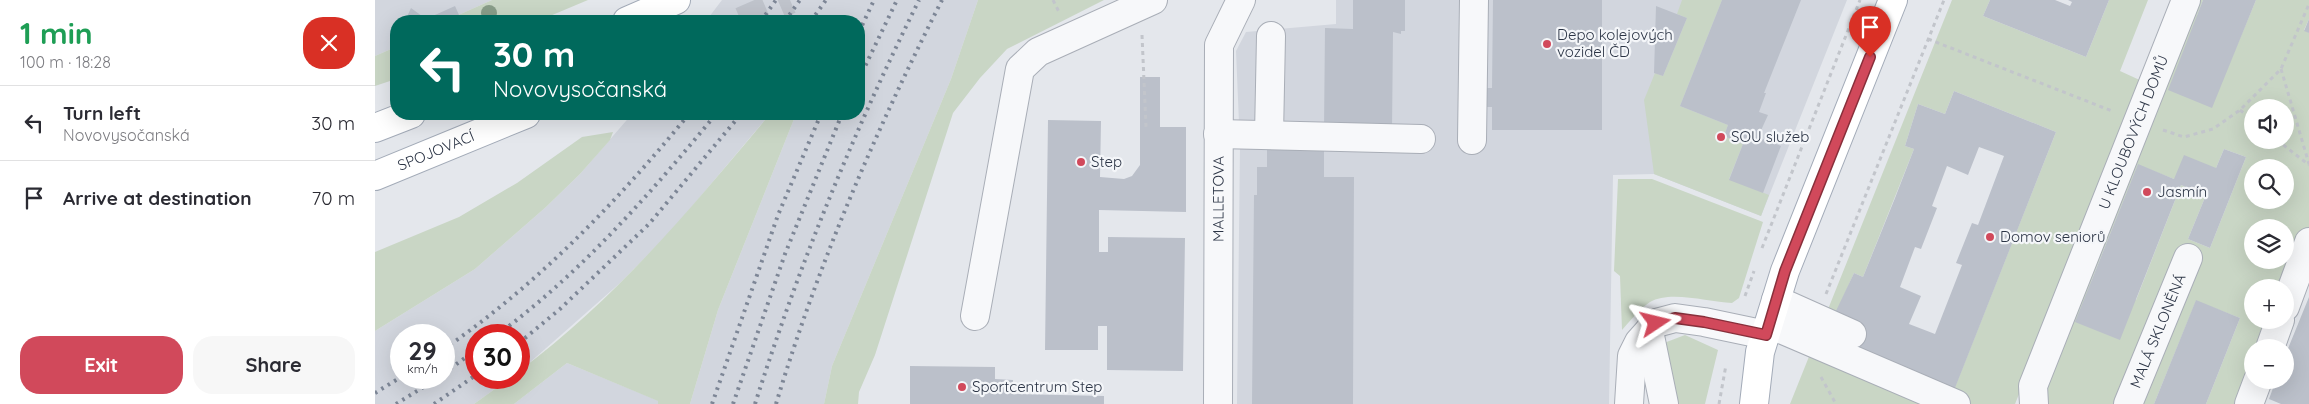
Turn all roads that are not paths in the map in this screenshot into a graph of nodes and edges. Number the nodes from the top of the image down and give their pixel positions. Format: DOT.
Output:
graph roads {
  1 [pos="676,0"];
  2 [pos="1241,0"];
  3 [pos="1475,0"];
  4 [pos="1893,0"];
  5 [pos="2186,0"];
  6 [pos="1148,2"];
  7 [pos="641,15"];
  8 [pos="1271,36"];
  9 [pos="396,120"];
  10 [pos="513,120"];
  11 [pos="375,128"];
  12 [pos="1219,134"];
  13 [pos="1269,135"];
  14 [pos="1421,139"];
  15 [pos="1472,140"];
  16 [pos="387,172"];
  17 [pos="375,184"];
  18 [pos="2309,242"];
  19 [pos="2188,258"];
  20 [pos="2294,283"];
  21 [pos="975,316"];
  22 [pos="1770,320"];
  23 [pos="1649,331"];
  24 [pos="1852,334"];
  25 [pos="2255,389"];
  26 [pos="1217,404"];
  27 [pos="1629,404"];
  28 [pos="1664,404"];
  29 [pos="1754,404"];
  30 [pos="1955,404"];
  31 [pos="2034,404"];
  32 [pos="2128,404"];
  33 [pos="2249,404"];
  1 -- 7 [label="main road"];
  2 -- 12 [label="street, MALLETOVA"];
  3 -- 15 [label="street"];
  4 -- 22 [label="main road"];
  5 -- 31 [label="street, U KLOUBOVÝCH DOMŮ"];
  6 -- 21 [label="street"];
  8 -- 13 [label="street"];
  9 -- 11 [label="main road"];
  10 -- 16 [label="main road, SPOJOVACÍ"];
  12 -- 13 [label="street"];
  12 -- 26 [label="street, MALLETOVA"];
  13 -- 14 [label="street"];
  16 -- 17 [label="main road, SPOJOVACÍ"];
  18 -- 20 [label="street"];
  19 -- 32 [label="street, MALÁ SKLONĚNÁ"];
  22 -- 23 [label="street"];
  22 -- 24 [label="street"];
  22 -- 29 [label="main road"];
  22 -- 30 [label="street"];
  23 -- 27 [label="street"];
  23 -- 28 [label="street"];
  25 -- 33 [label="street"];
}
